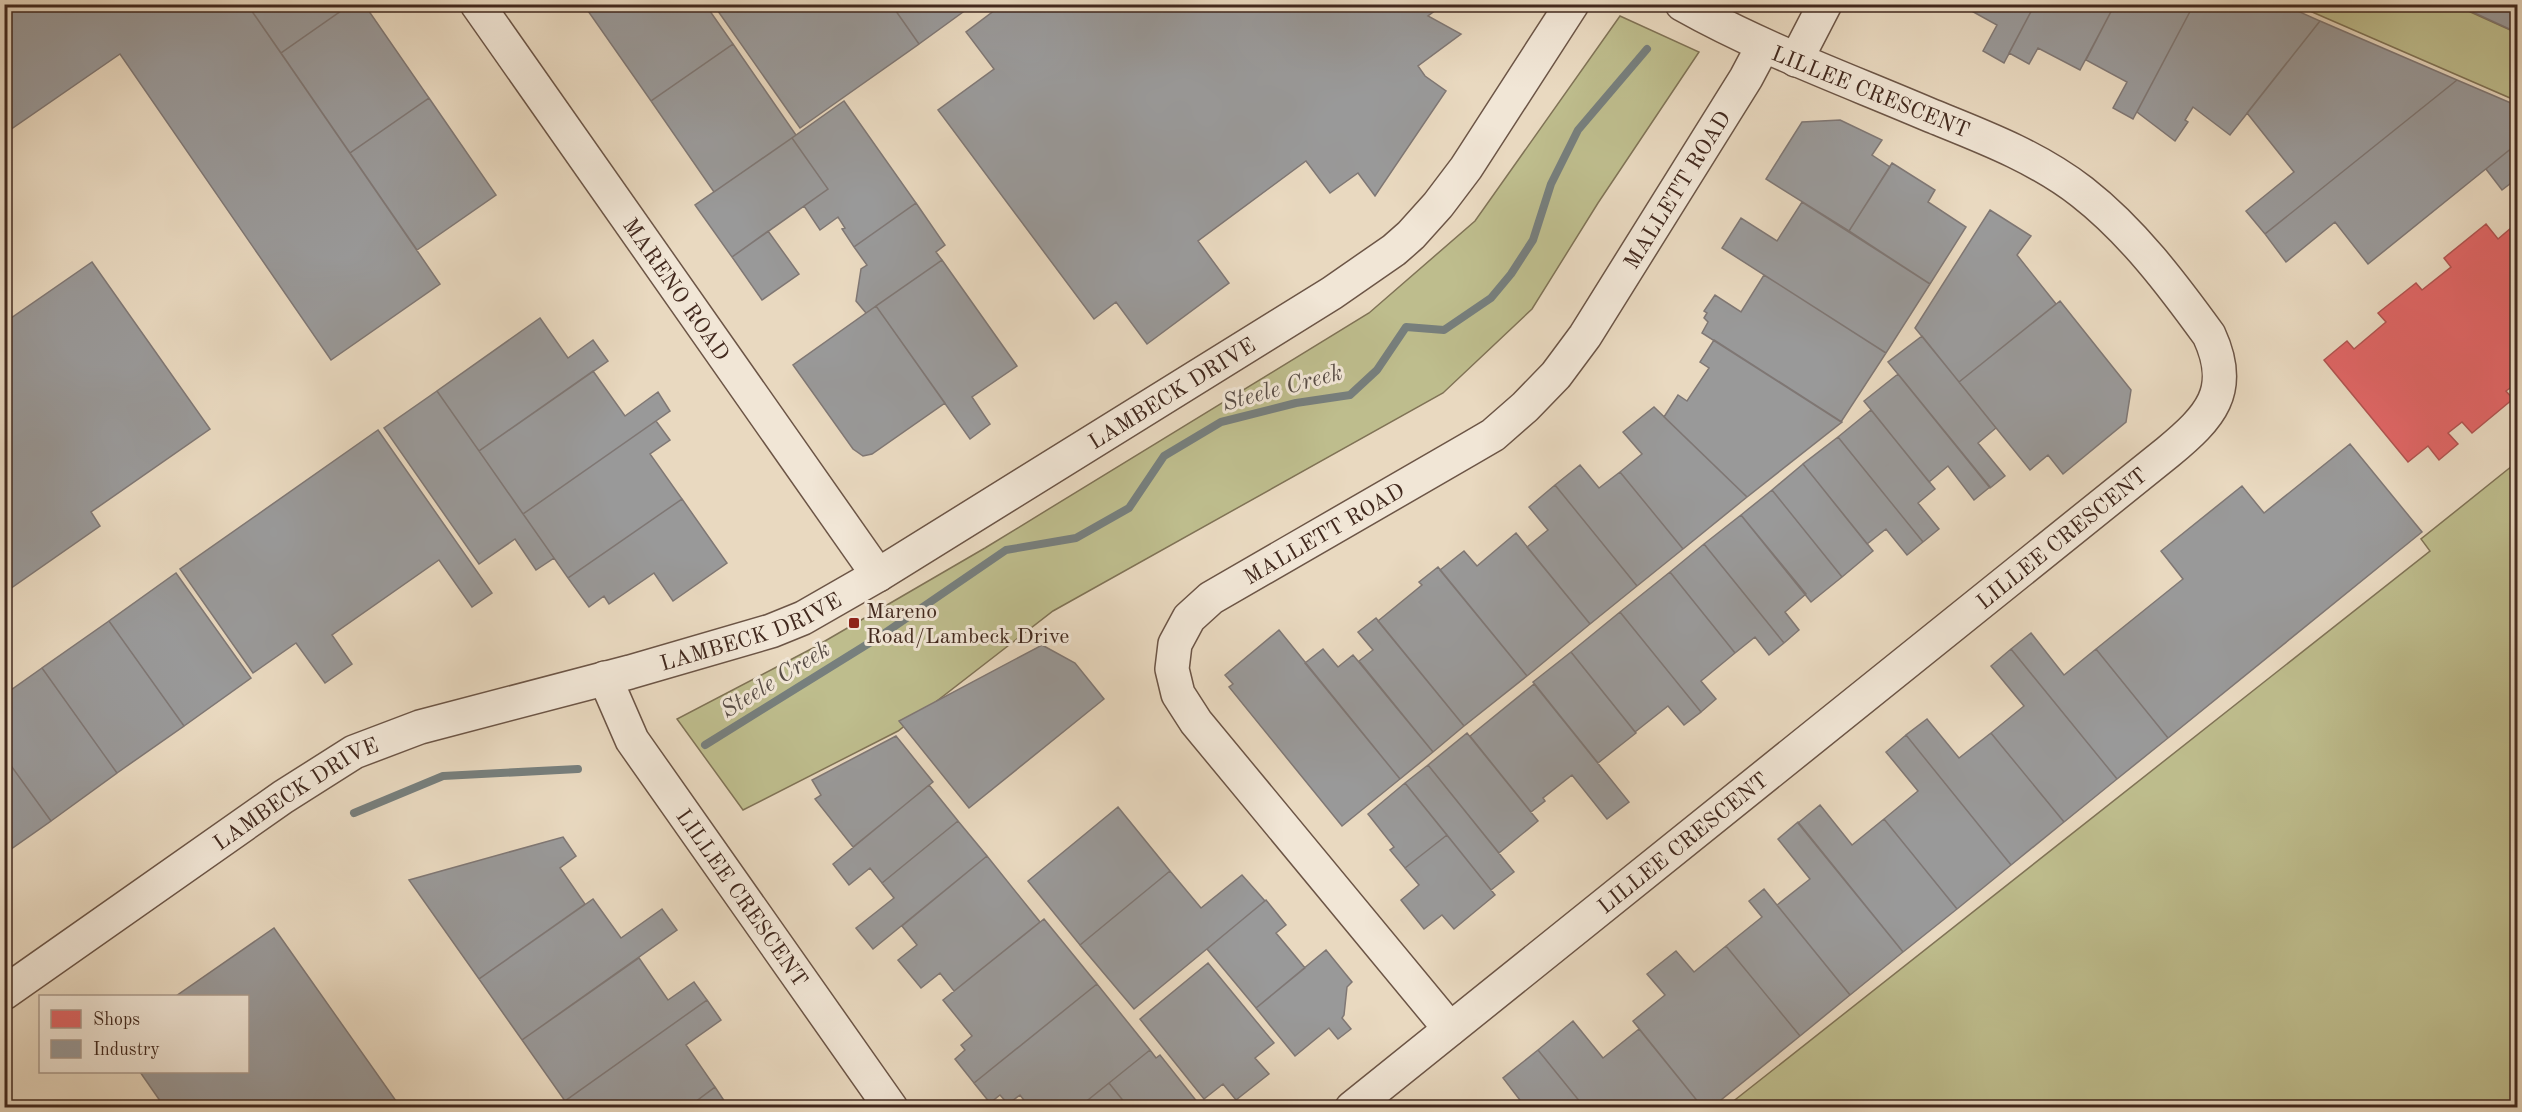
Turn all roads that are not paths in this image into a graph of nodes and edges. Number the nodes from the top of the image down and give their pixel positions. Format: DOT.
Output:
graph roads {
  1 [pos="477,4"];
  2 [pos="1572,4"];
  3 [pos="1682,4"];
  4 [pos="1825,4"];
  5 [pos="1763,46"];
  6 [pos="1796,60"];
  7 [pos="878,574"];
  8 [pos="605,678"];
  9 [pos="4,993"];
  10 [pos="1450,1029"];
  11 [pos="891,1107"];
  12 [pos="1352,1107"];
  1 -- 7 [label="street, MARENO ROAD"];
  2 -- 7 [label="street, LAMBECK DRIVE"];
  3 -- 5 [label="street, LILLEE CRESCENT"];
  4 -- 6 [label="street"];
  5 -- 6 [label="street, LILLEE CRESCENT"];
  5 -- 10 [label="street, MALLETT ROAD"];
  6 -- 10 [label="street, LILLEE CRESCENT"];
  7 -- 8 [label="street, LAMBECK DRIVE"];
  8 -- 9 [label="street, LAMBECK DRIVE"];
  8 -- 11 [label="street, LILLEE CRESCENT"];
  10 -- 12 [label="street, LILLEE CRESCENT"];
}
